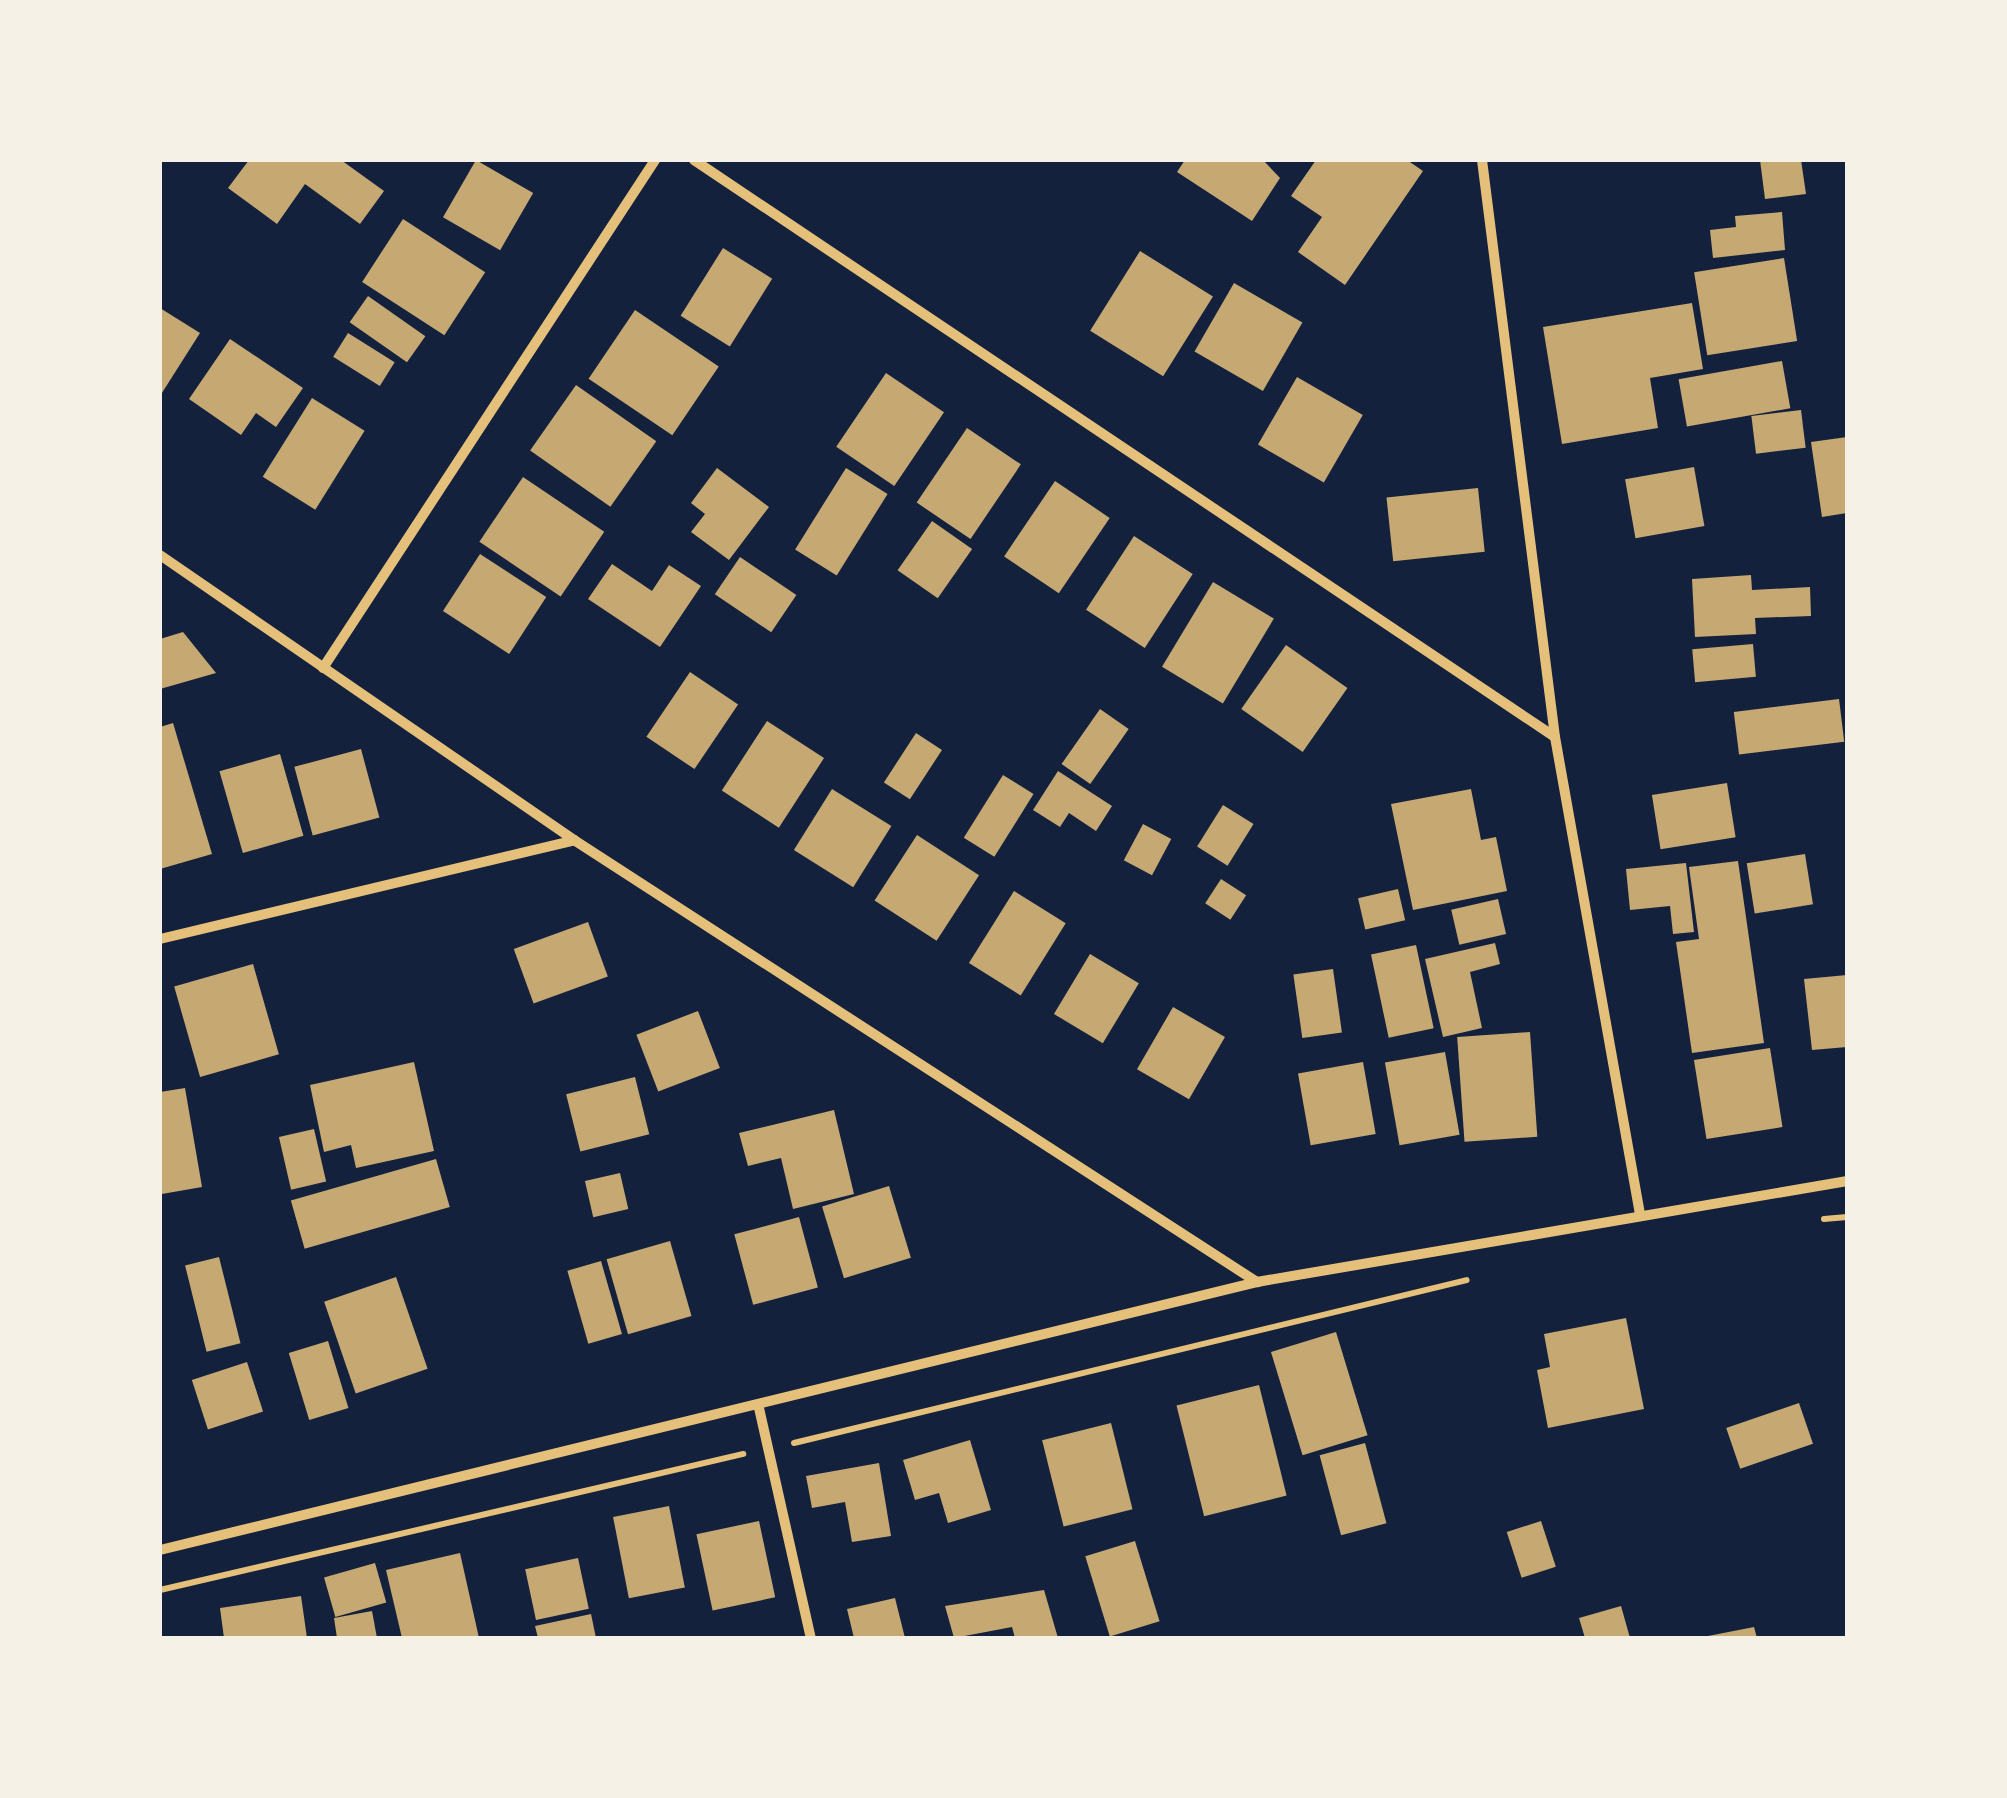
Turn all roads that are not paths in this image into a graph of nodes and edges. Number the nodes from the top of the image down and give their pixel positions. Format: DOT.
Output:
graph roads {
  1 [pos="655,160"];
  2 [pos="694,160"];
  3 [pos="1482,160"];
  4 [pos="160,555"];
  5 [pos="323,668"];
  6 [pos="1555,737"];
  7 [pos="574,840"];
  8 [pos="160,938"];
  9 [pos="1847,1180"];
  10 [pos="1640,1213"];
  11 [pos="1257,1282"];
  12 [pos="759,1408"];
  13 [pos="160,1550"];
  14 [pos="811,1638"];
  1 -- 5 [label="street"];
  2 -- 6 [label="street"];
  3 -- 6 [label="street"];
  4 -- 5 [label="street"];
  5 -- 7 [label="street"];
  6 -- 10 [label="street"];
  7 -- 8 [label="street"];
  7 -- 11 [label="street"];
  9 -- 10 [label="street"];
  10 -- 11 [label="street"];
  11 -- 12 [label="street"];
  12 -- 13 [label="street"];
  12 -- 14 [label="street"];
}
